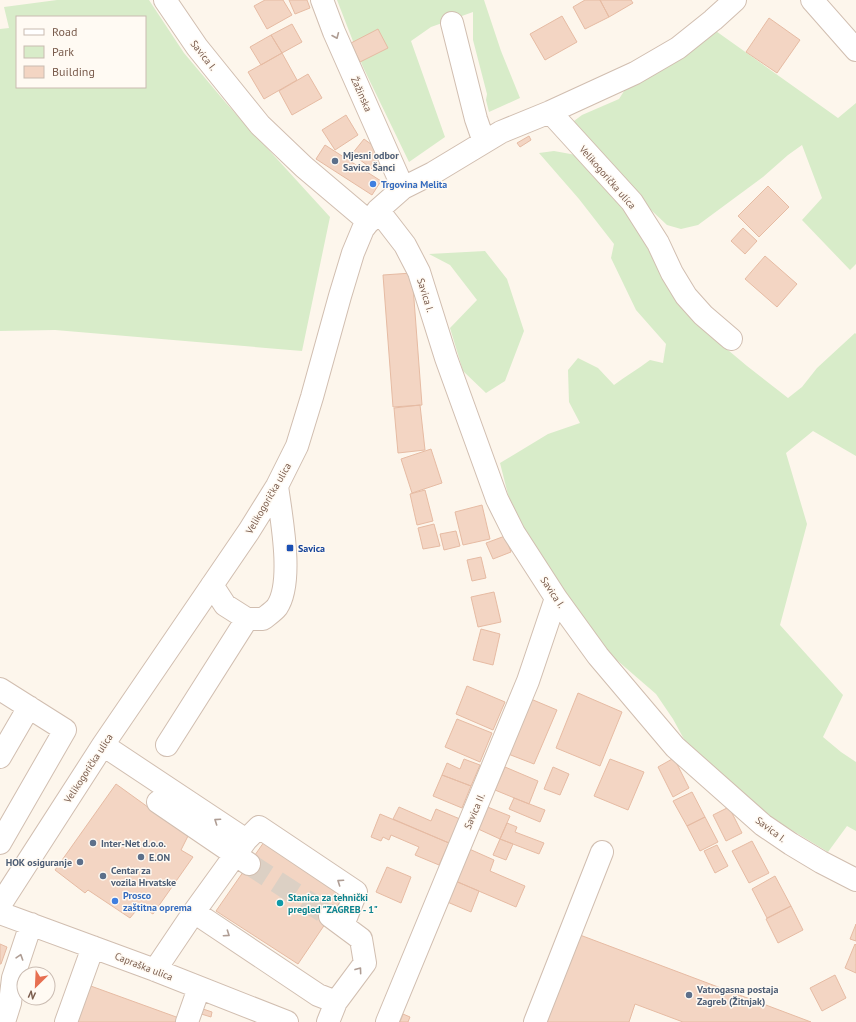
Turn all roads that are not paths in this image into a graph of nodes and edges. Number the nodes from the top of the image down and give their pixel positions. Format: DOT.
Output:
graph roads {
  1 [pos="165,0"];
  2 [pos="322,0"];
  3 [pos="735,0"];
  4 [pos="812,0"];
  5 [pos="452,23"];
  6 [pos="856,50"];
  7 [pos="550,112"];
  8 [pos="484,142"];
  9 [pos="403,188"];
  10 [pos="374,216"];
  11 [pos="731,339"];
  12 [pos="277,486"];
  13 [pos="212,585"];
  14 [pos="556,598"];
  15 [pos="247,619"];
  16 [pos="0,689"];
  17 [pos="28,707"];
  18 [pos="103,745"];
  19 [pos="167,745"];
  20 [pos="0,757"];
  21 [pos="158,802"];
  22 [pos="0,843"];
  23 [pos="602,852"];
  24 [pos="243,853"];
  25 [pos="856,880"];
  26 [pos="0,904"];
  27 [pos="194,912"];
  28 [pos="0,913"];
  29 [pos="31,924"];
  30 [pos="93,947"];
  31 [pos="155,970"];
  32 [pos="7,975"];
  33 [pos="199,988"];
  34 [pos="336,1002"];
  35 [pos="4,1022"];
  36 [pos="66,1022"];
  37 [pos="187,1022"];
  38 [pos="287,1022"];
  39 [pos="328,1022"];
  40 [pos="387,1022"];
  41 [pos="535,1022"];
  1 -- 10 [label="street, Savica I."];
  2 -- 9 [label="street, Žažinska, one-way"];
  3 -- 7 [label="street, Velikogorička ulica"];
  4 -- 6 [label="street"];
  5 -- 8 [label="street"];
  7 -- 8 [label="street, Velikogorička ulica"];
  7 -- 11 [label="street, Velikogorička ulica"];
  8 -- 9 [label="street, Velikogorička ulica"];
  9 -- 10 [label="street, Velikogorička ulica"];
  10 -- 12 [label="street, Velikogorička ulica"];
  10 -- 14 [label="street, Savica I."];
  12 -- 13 [label="street, Velikogorička ulica"];
  12 -- 15 [label="street"];
  13 -- 15 [label="street"];
  13 -- 18 [label="street, Velikogorička ulica"];
  14 -- 25 [label="street, Savica I."];
  14 -- 40 [label="street, Savica II."];
  15 -- 19 [label="street"];
  16 -- 17 [label="street"];
  17 -- 20 [label="street"];
  17 -- 22 [label="street"];
  24 -- 18 [label="street, one-way"];
  18 -- 26 [label="street, Velikogorička ulica"];
  21 -- 24 [label="street"];
  23 -- 41 [label="street"];
  24 -- 27 [label="street"];
  34 -- 24 [label="street, one-way"];
  27 -- 31 [label="street"];
  27 -- 34 [label="street, one-way"];
  28 -- 29 [label="street, Capraška ulica"];
  29 -- 30 [label="street, Capraška ulica"];
  32 -- 29 [label="street, one-way"];
  30 -- 31 [label="street, Capraška ulica"];
  30 -- 36 [label="street"];
  31 -- 33 [label="street, Capraška ulica"];
  32 -- 35 [label="street"];
  33 -- 37 [label="street"];
  33 -- 38 [label="street, Capraška ulica"];
  34 -- 39 [label="street"];
}
